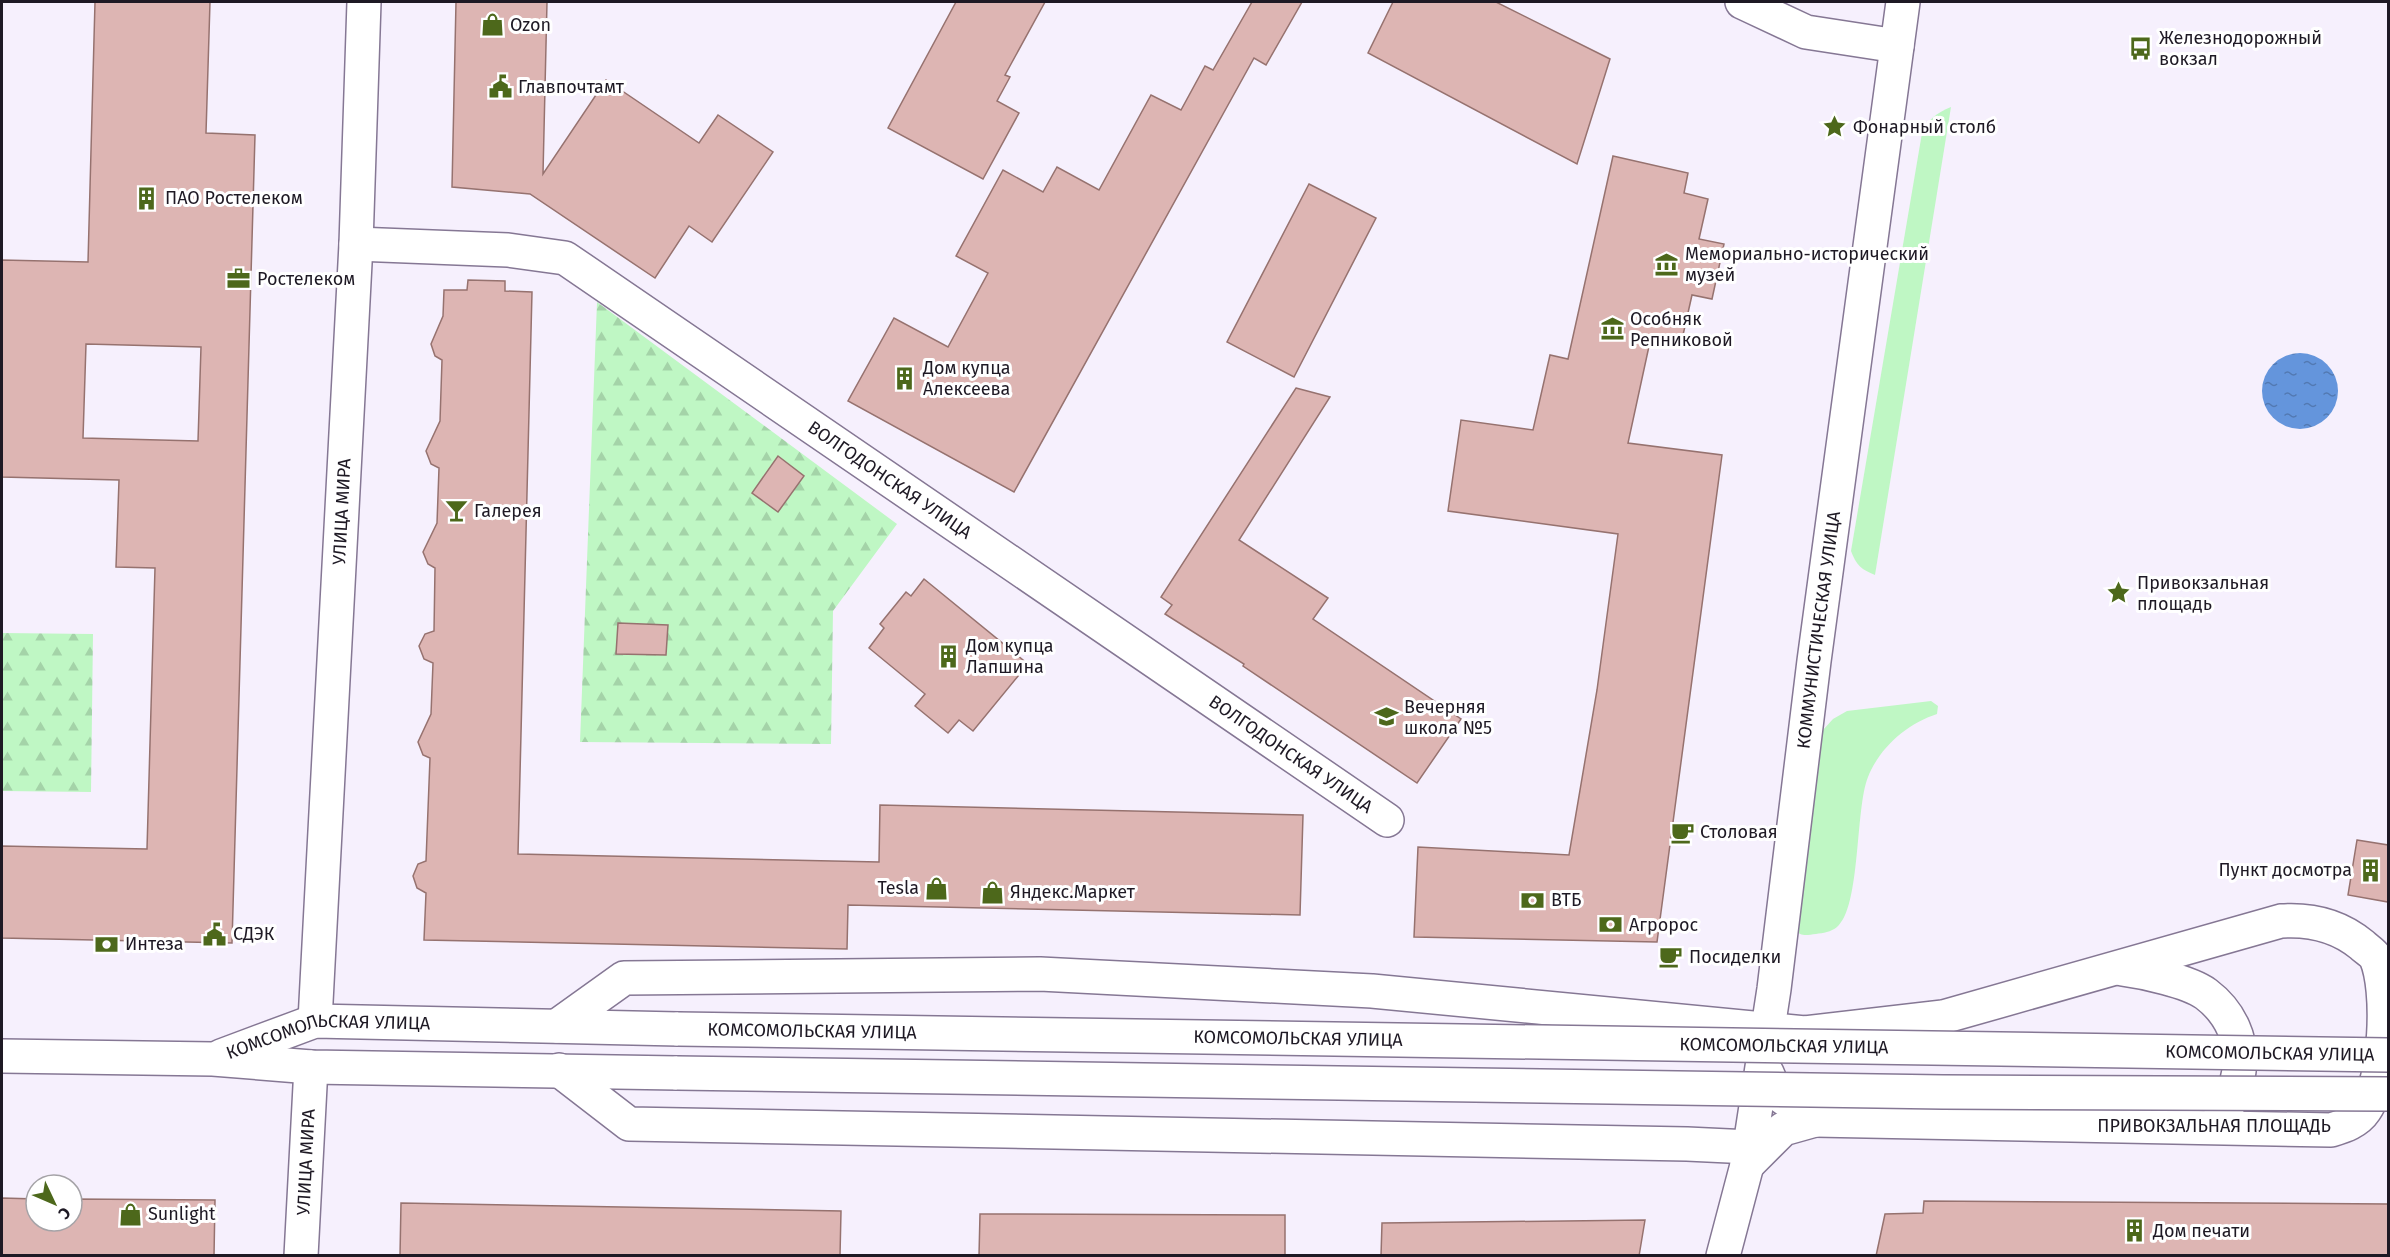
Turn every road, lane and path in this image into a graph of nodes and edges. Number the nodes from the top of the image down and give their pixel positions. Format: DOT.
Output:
graph roads {
  1 [pos="364,2"];
  2 [pos="1742,2"];
  3 [pos="1903,2"];
  4 [pos="1897,46"];
  5 [pos="356,244"];
  6 [pos="1388,820"];
  7 [pos="2116,968"];
  8 [pos="315,1021"];
  9 [pos="556,1026"];
  10 [pos="1768,1030"];
  11 [pos="2388,1055"];
  12 [pos="2,1056"];
  13 [pos="213,1059"];
  14 [pos="1763,1064"];
  15 [pos="311,1067"];
  16 [pos="559,1070"];
  17 [pos="2388,1094"];
  18 [pos="1815,1120"];
  19 [pos="2193,1128"];
  20 [pos="1748,1156"];
  21 [pos="301,1256"];
  22 [pos="1723,1256"];
  1 -- 5 [label="street, УЛИЦА МИРА"];
  2 -- 4 [label="street"];
  3 -- 4 [label="street, КОММУНИСТИЧЕСКАЯ УЛИЦА"];
  4 -- 10 [label="street, КОММУНИСТИЧЕСКАЯ УЛИЦА"];
  5 -- 6 [label="street, ВОЛГОДОНСКАЯ УЛИЦА"];
  5 -- 8 [label="street, УЛИЦА МИРА"];
  7 -- 10 [label="street, ПРИВОКЗАЛЬНАЯ ПЛОЩАДЬ"];
  7 -- 19 [label="street"];
  7 -- 19 [label="street, ПРИВОКЗАЛЬНАЯ ПЛОЩАДЬ"];
  8 -- 9 [label="street, КОМСОМОЛЬСКАЯ УЛИЦА"];
  8 -- 13 [label="street, КОМСОМОЛЬСКАЯ УЛИЦА"];
  9 -- 10 [label="street, ПРИВОКЗАЛЬНАЯ ПЛОЩАДЬ"];
  9 -- 11 [label="street, КОМСОМОЛЬСКАЯ УЛИЦА, bridge"];
  10 -- 14 [label="street, КОММУНИСТИЧЕСКАЯ УЛИЦА"];
  12 -- 13 [label="street, КОМСОМОЛЬСКАЯ УЛИЦА"];
  13 -- 15 [label="street, КОМСОМОЛЬСКАЯ УЛИЦА"];
  14 -- 18 [label="street"];
  14 -- 20 [label="street, КОММУНИСТИЧЕСКАЯ УЛИЦА"];
  15 -- 16 [label="street, КОМСОМОЛЬСКАЯ УЛИЦА"];
  15 -- 21 [label="street, УЛИЦА МИРА"];
  16 -- 17 [label="street, КОМСОМОЛЬСКАЯ УЛИЦА, bridge"];
  16 -- 20 [label="street"];
  18 -- 19 [label="street, ПРИВОКЗАЛЬНАЯ ПЛОЩАДЬ"];
  18 -- 20 [label="street, ПРИВОКЗАЛЬНАЯ ПЛОЩАДЬ"];
  20 -- 22 [label="street, КОММУНИСТИЧЕСКАЯ УЛИЦА"];
}
